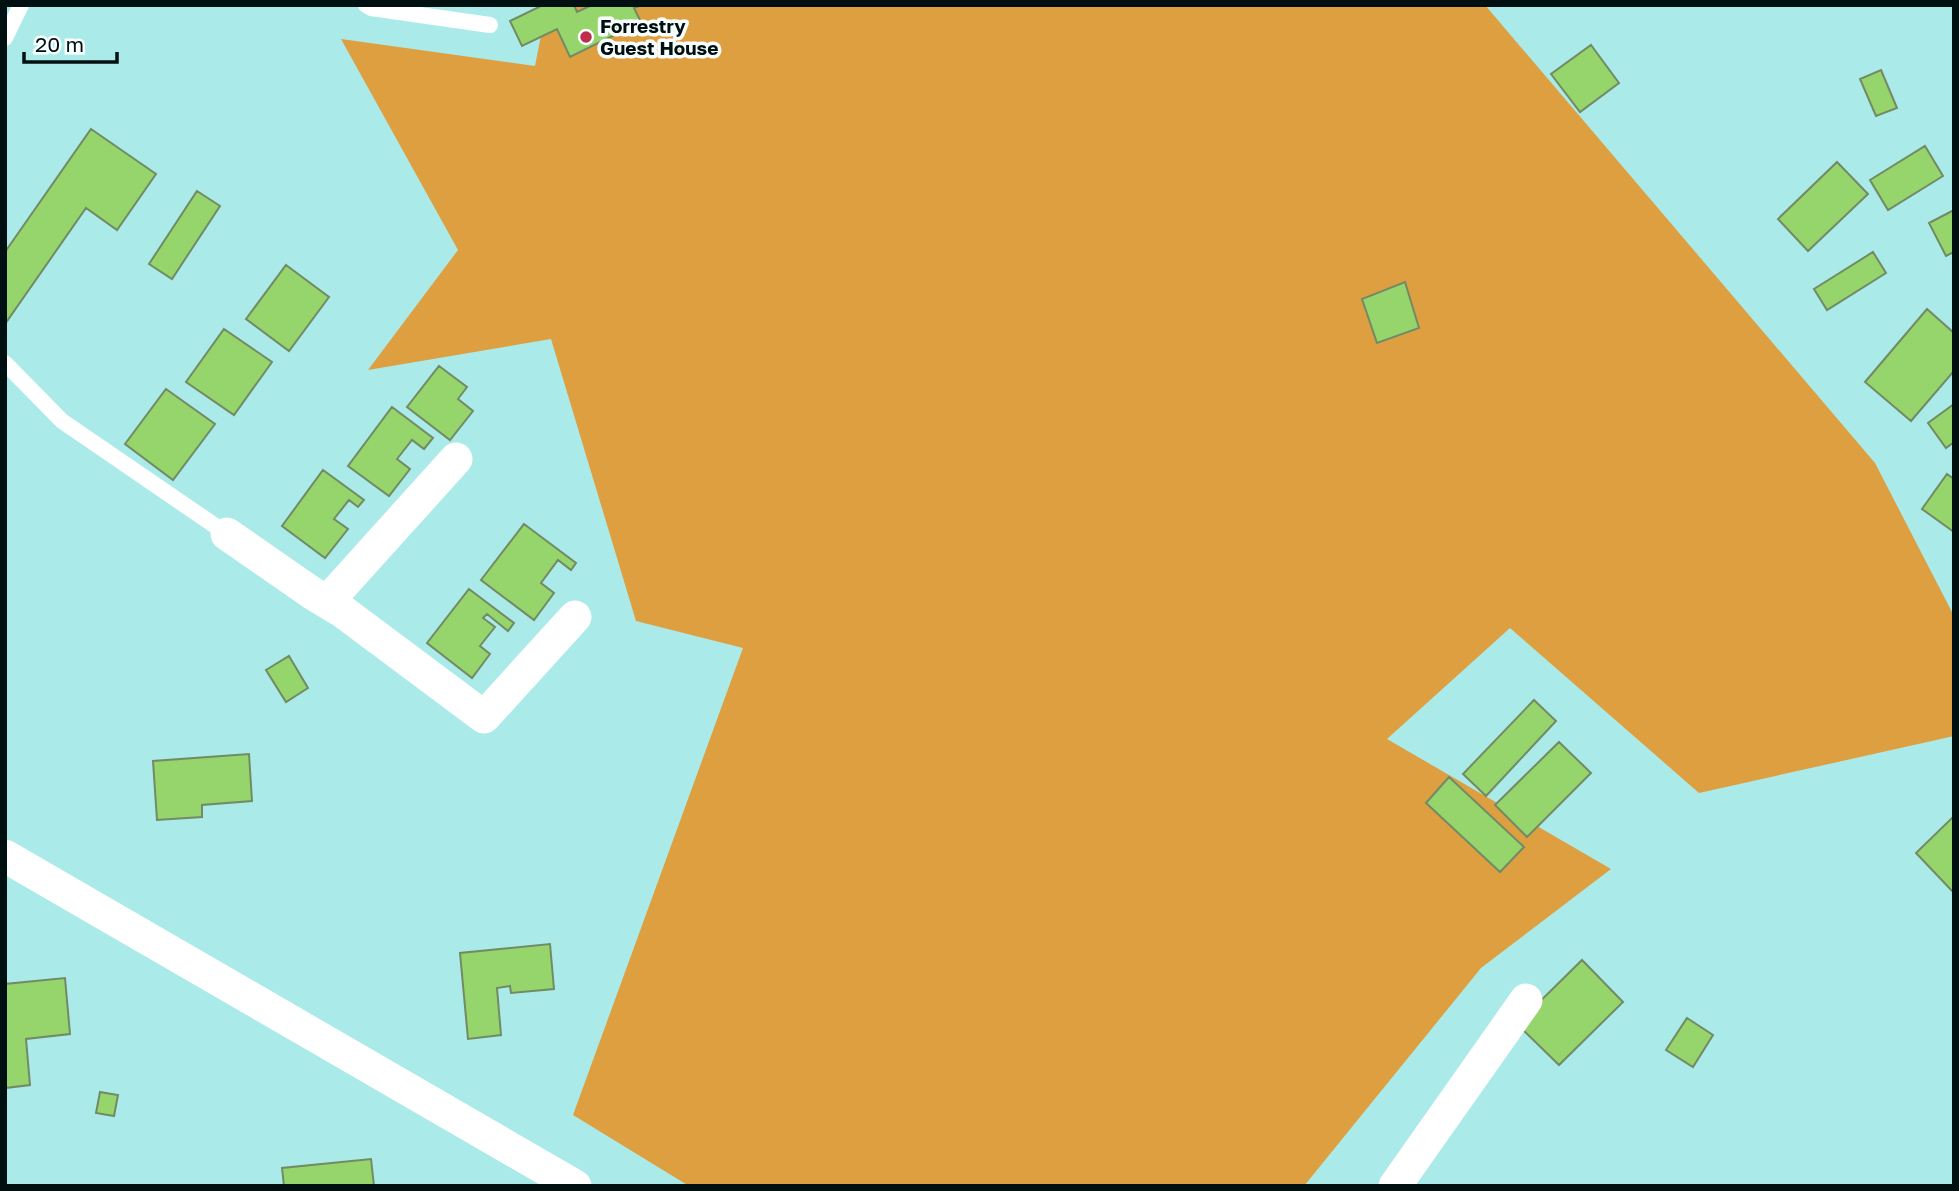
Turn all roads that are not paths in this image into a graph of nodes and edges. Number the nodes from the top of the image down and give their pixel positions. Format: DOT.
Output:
graph roads {
  1 [pos="21,5"];
  2 [pos="366,5"];
  3 [pos="490,25"];
  4 [pos="5,38"];
  5 [pos="5,363"];
  6 [pos="456,459"];
  7 [pos="227,534"];
  8 [pos="327,602"];
  9 [pos="575,617"];
  10 [pos="5,856"];
  11 [pos="1526,1000"];
  12 [pos="575,1186"];
  13 [pos="1395,1186"];
  1 -- 4 [label="lane"];
  2 -- 3 [label="lane"];
  5 -- 7 [label="lane"];
  6 -- 8 [label="street"];
  7 -- 8 [label="street"];
  8 -- 9 [label="street"];
  10 -- 12 [label="street"];
  11 -- 13 [label="street"];
}
